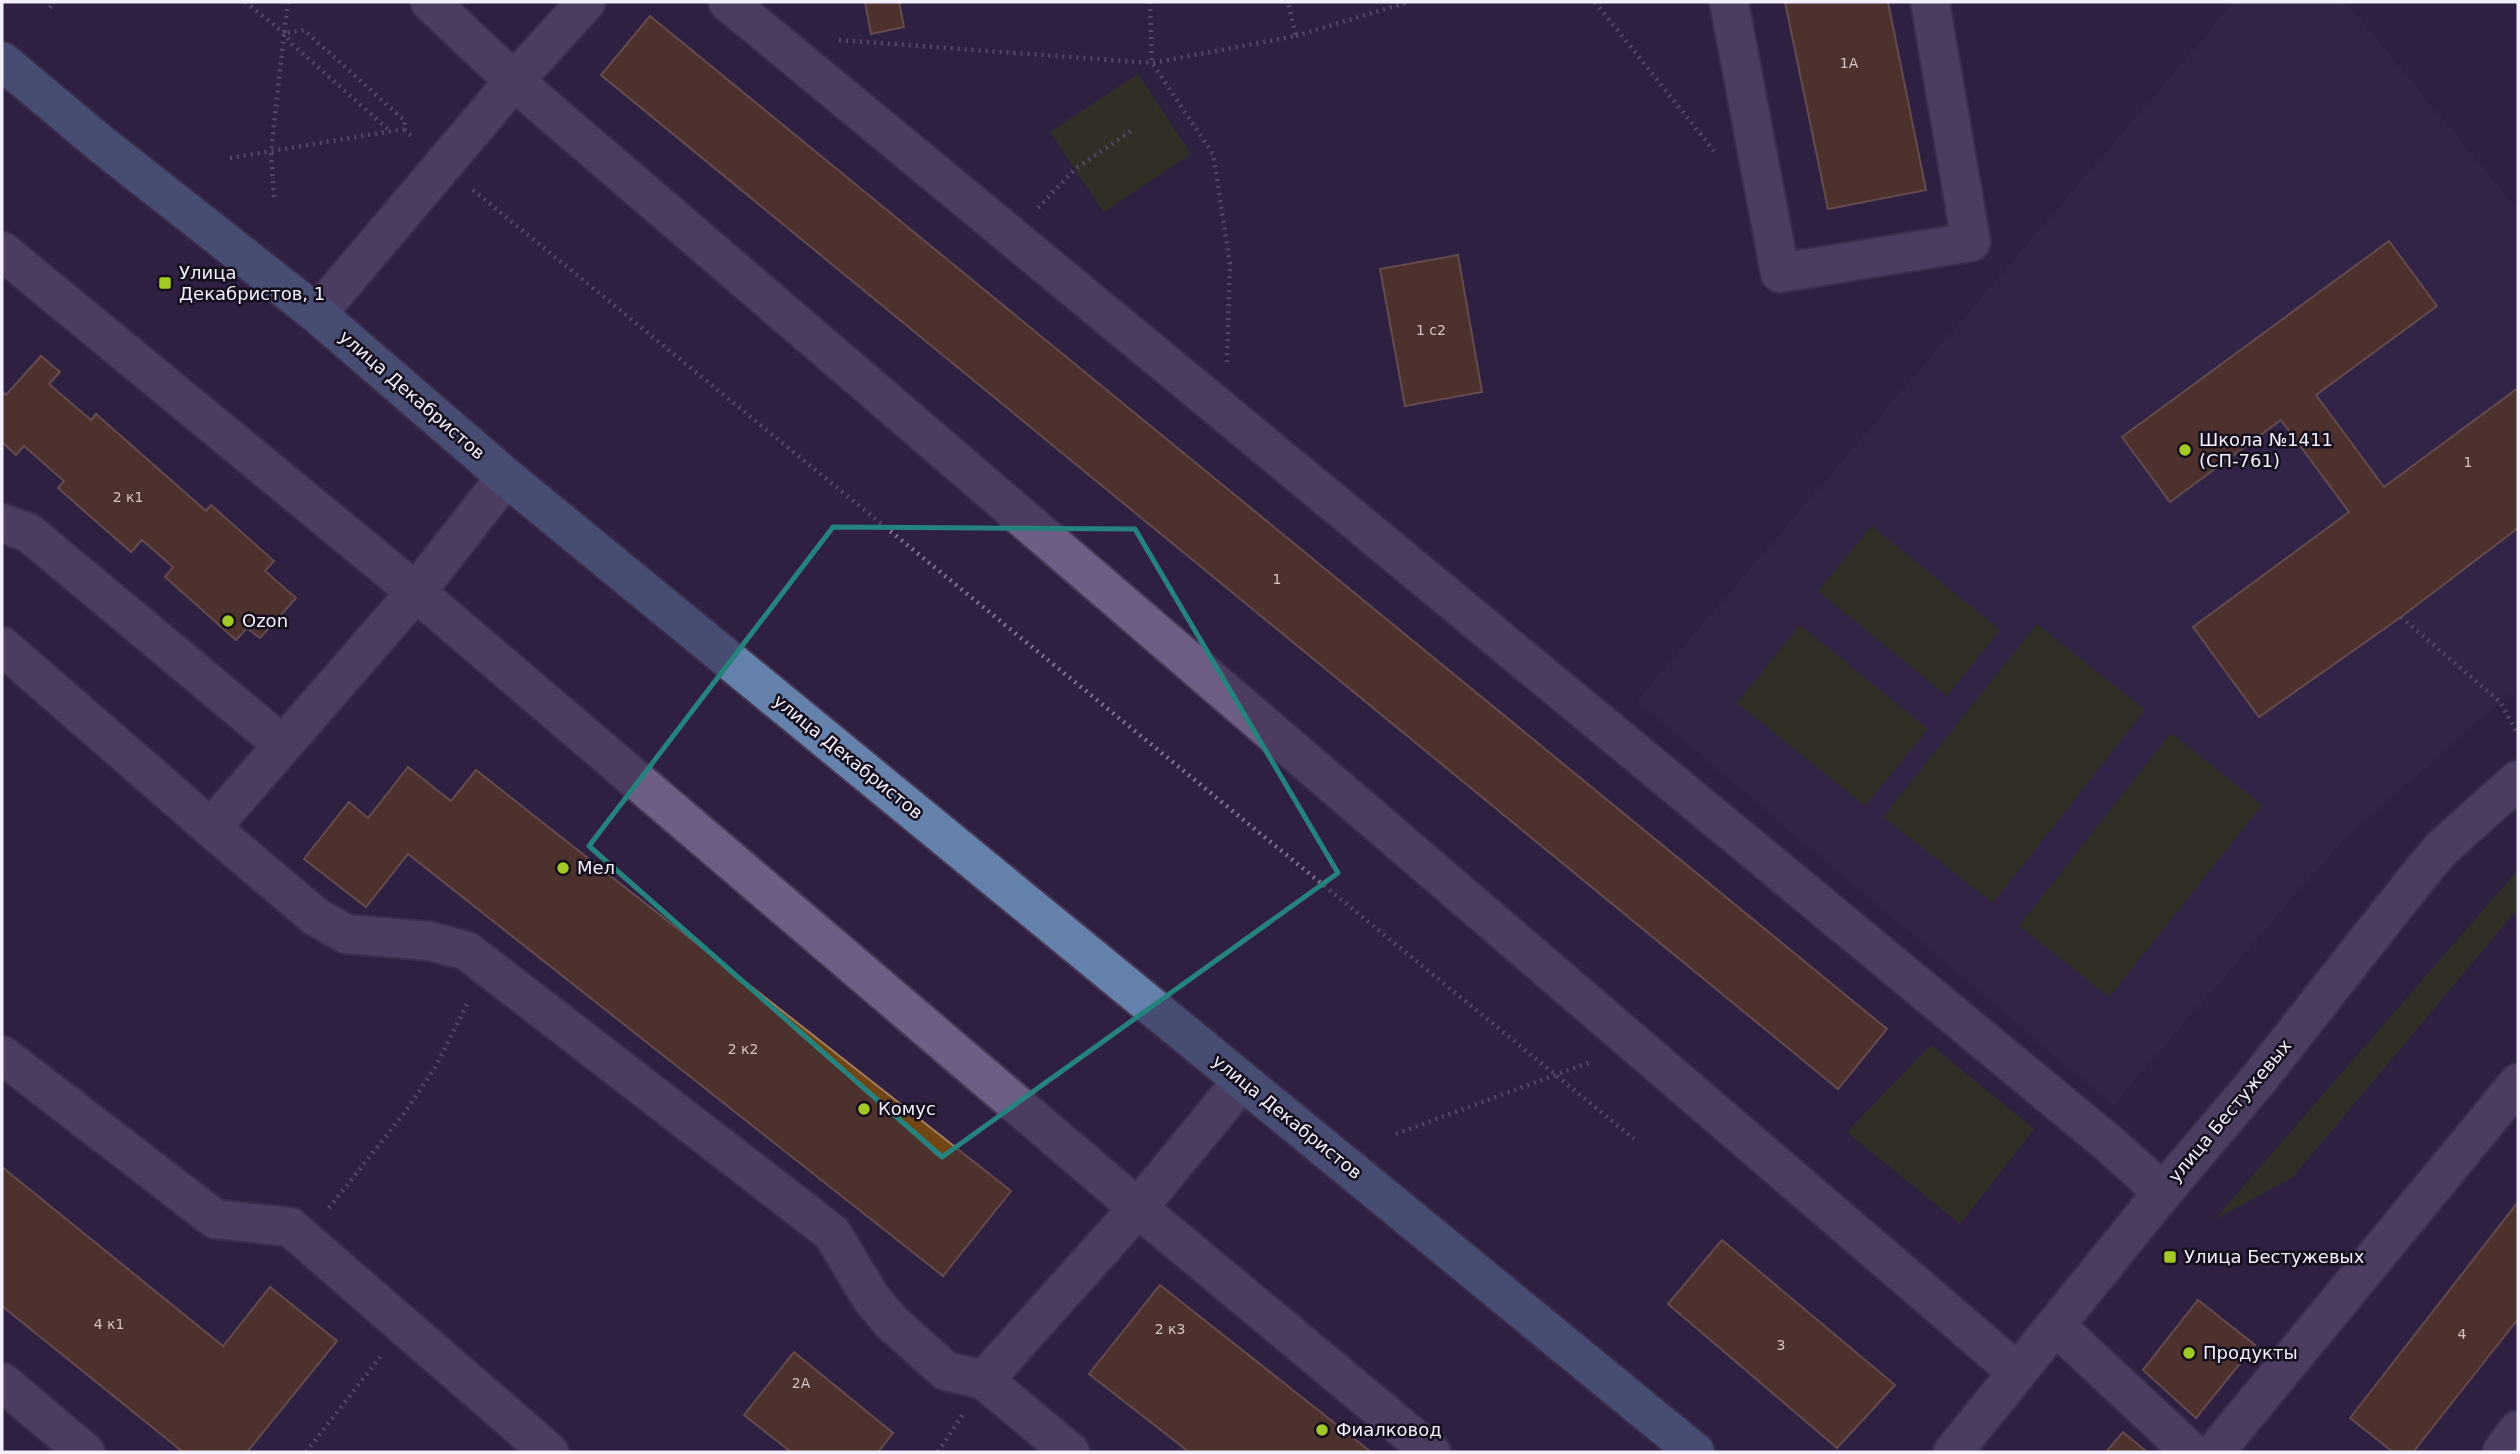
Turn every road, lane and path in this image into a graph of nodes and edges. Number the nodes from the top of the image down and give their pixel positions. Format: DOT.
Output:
graph roads {
  1 [pos="54,2"];
  2 [pos="245,2"];
  3 [pos="288,2"];
  4 [pos="430,2"];
  5 [pos="586,2"];
  6 [pos="728,2"];
  7 [pos="1150,2"];
  8 [pos="1288,2"];
  9 [pos="1408,2"];
  10 [pos="1595,2"];
  11 [pos="1729,2"];
  12 [pos="1930,2"];
  13 [pos="50,8"];
  14 [pos="284,33"];
  15 [pos="1296,36"];
  16 [pos="834,39"];
  17 [pos="2,61"];
  18 [pos="1152,63"];
  19 [pos="514,81"];
  20 [pos="404,130"];
  21 [pos="1131,131"];
  22 [pos="391,132"];
  23 [pos="271,151"];
  24 [pos="230,158"];
  25 [pos="1720,159"];
  26 [pos="443,165"];
  27 [pos="274,197"];
  28 [pos="1013,234"];
  29 [pos="2,251"];
  30 [pos="317,314"];
  31 [pos="1225,412"];
  32 [pos="506,477"];
  33 [pos="2,523"];
  34 [pos="416,592"];
  35 [pos="2401,617"];
  36 [pos="2,646"];
  37 [pos="2518,734"];
  38 [pos="283,745"];
  39 [pos="2518,780"];
  40 [pos="211,828"];
  41 [pos="485,966"];
  42 [pos="1637,1046"];
  43 [pos="2,1055"];
  44 [pos="1555,1075"];
  45 [pos="1242,1081"];
  46 [pos="2518,1083"];
  47 [pos="1396,1134"];
  48 [pos="1634,1139"];
  49 [pos="2162,1192"];
  50 [pos="1138,1208"];
  51 [pos="304,1239"];
  52 [pos="2055,1325"];
  53 [pos="404,1326"];
  54 [pos="2017,1372"];
  55 [pos="984,1380"];
  56 [pos="2,1382"];
  57 [pos="2518,1430"];
  58 [pos="85,1452"];
  59 [pos="306,1452"];
  60 [pos="549,1452"];
  61 [pos="1070,1452"];
  62 [pos="1431,1452"];
  63 [pos="1695,1452"];
  64 [pos="1953,1452"];
  65 [pos="2191,1452"];
  66 [pos="2215,1452"];
  67 [pos="2502,1452"];
  1 -- 13 [label="path"];
  2 -- 14 [label="path"];
  3 -- 14 [label="path"];
  4 -- 19 [label="street"];
  5 -- 19 [label="street"];
  6 -- 28 [label="street"];
  7 -- 18 [label="path"];
  8 -- 15 [label="path"];
  9 -- 15 [label="path"];
  10 -- 25 [label="path"];
  11 -- 12 [label="street"];
  14 -- 20 [label="path"];
  14 -- 22 [label="path"];
  14 -- 23 [label="path"];
  15 -- 18 [label="path"];
  16 -- 18 [label="path"];
  17 -- 30 [label="main road, улица Декабристов"];
  18 -- 31 [label="path"];
  19 -- 26 [label="street"];
  19 -- 42 [label="street"];
  20 -- 22 [label="path"];
  20 -- 26 [label="path"];
  21 -- 28 [label="path"];
  22 -- 23 [label="path"];
  23 -- 24 [label="path"];
  23 -- 27 [label="path"];
  26 -- 30 [label="street"];
  26 -- 44 [label="path"];
  28 -- 31 [label="street"];
  29 -- 34 [label="street"];
  30 -- 32 [label="main road, улица Декабристов"];
  31 -- 49 [label="street"];
  32 -- 34 [label="street"];
  32 -- 45 [label="main road, улица Декабристов"];
  33 -- 38 [label="street"];
  34 -- 38 [label="street"];
  34 -- 50 [label="street"];
  35 -- 37 [label="path"];
  36 -- 40 [label="street"];
  38 -- 40 [label="street"];
  39 -- 49 [label="street, улица Бестужевых"];
  40 -- 41 [label="street"];
  41 -- 51 [label="path"];
  41 -- 55 [label="street"];
  42 -- 44 [label="path"];
  42 -- 54 [label="street"];
  43 -- 51 [label="street"];
  44 -- 47 [label="path"];
  44 -- 48 [label="path"];
  45 -- 50 [label="street"];
  45 -- 63 [label="main road, улица Декабристов"];
  46 -- 66 [label="street"];
  49 -- 52 [label="street, улица Бестужевых"];
  50 -- 55 [label="street"];
  50 -- 62 [label="street"];
  51 -- 53 [label="street"];
  52 -- 54 [label="street, улица Бестужевых"];
  52 -- 65 [label="street"];
  53 -- 59 [label="path"];
  53 -- 60 [label="street"];
  54 -- 64 [label="street, улица Бестужевых"];
  55 -- 61 [label="street"];
  56 -- 58 [label="street"];
  57 -- 67 [label="street"];
}
